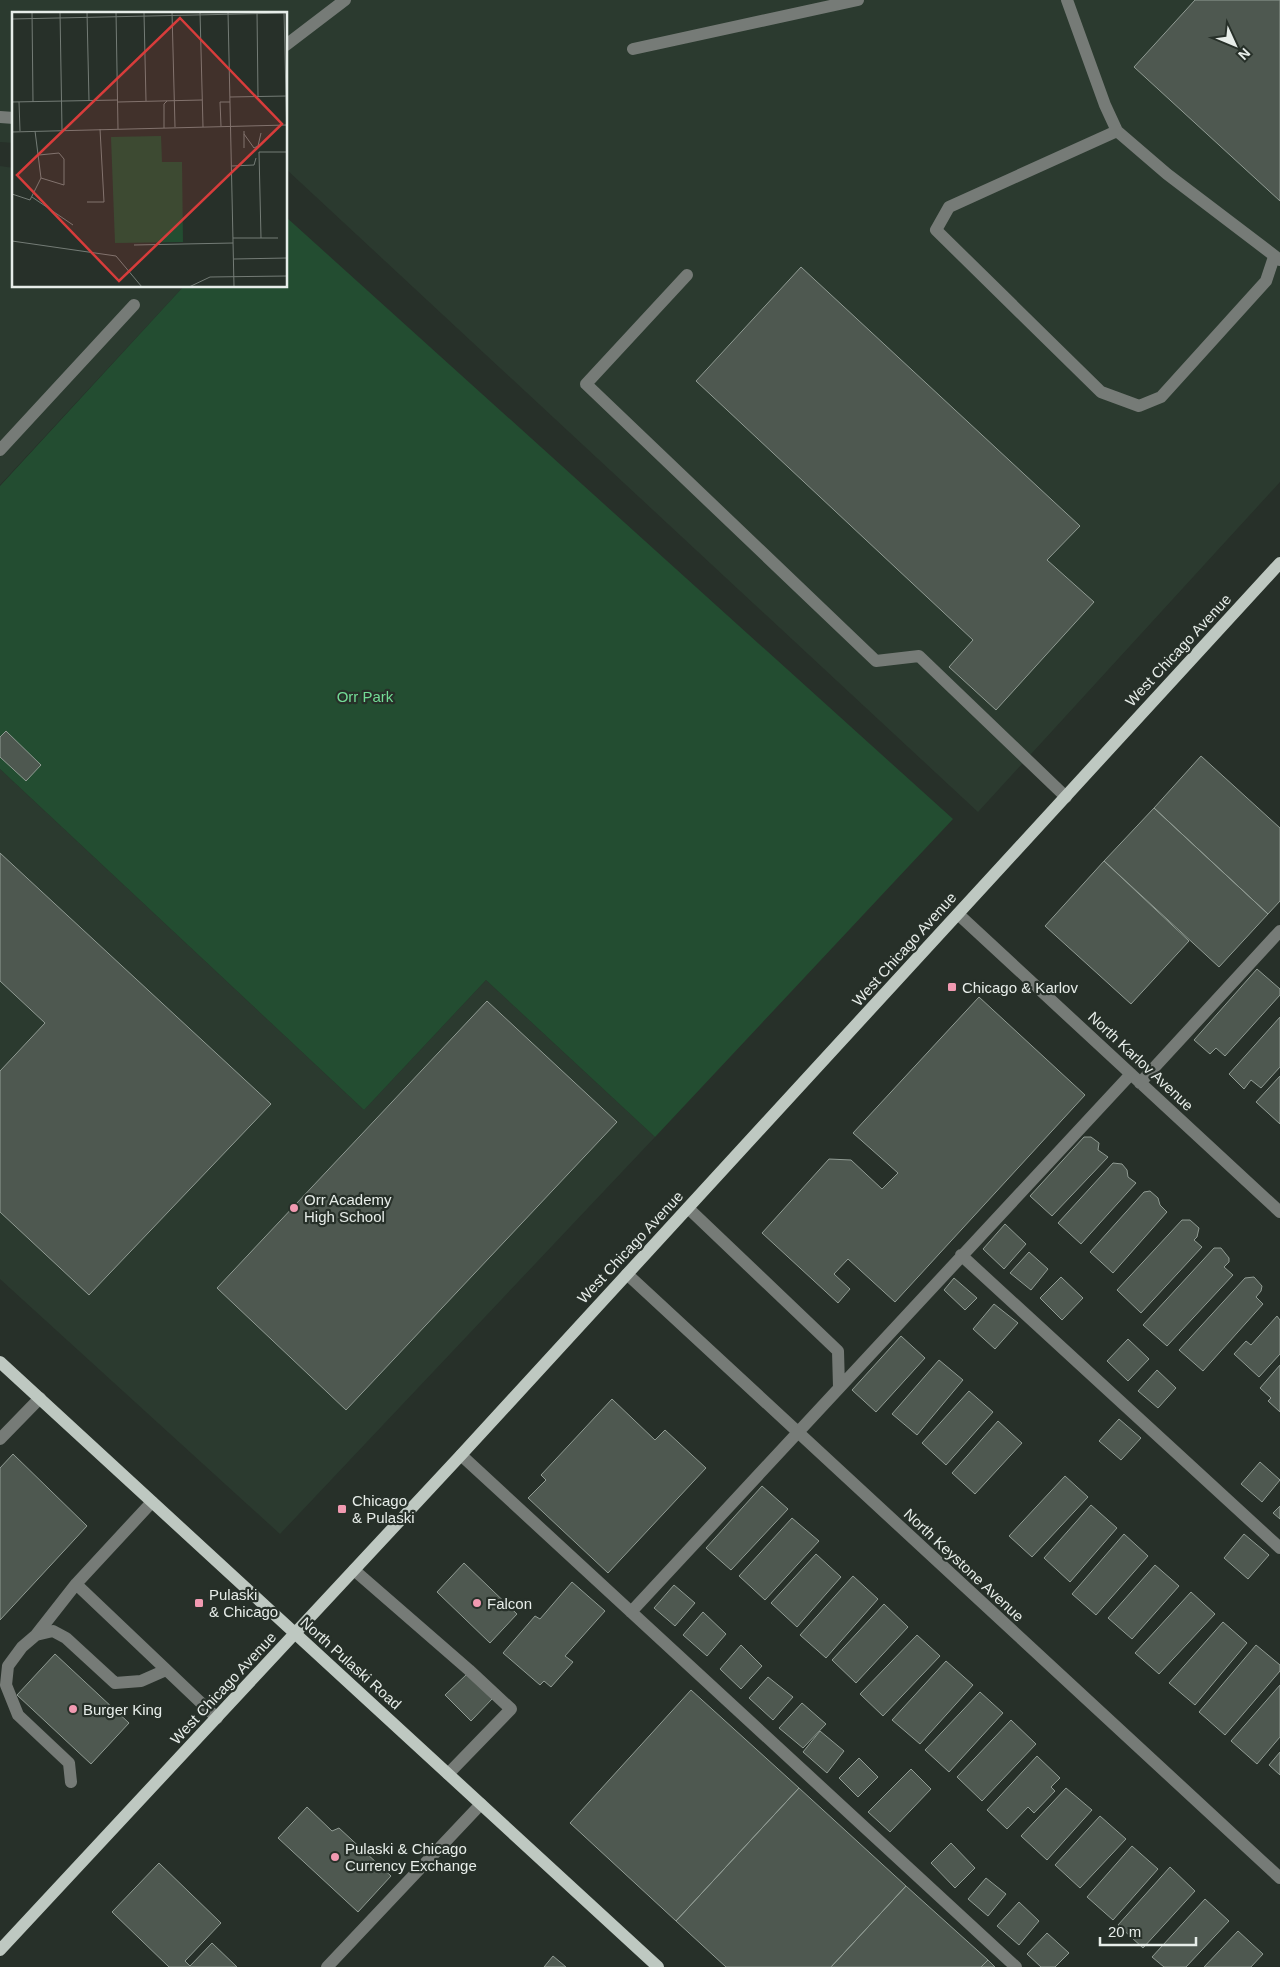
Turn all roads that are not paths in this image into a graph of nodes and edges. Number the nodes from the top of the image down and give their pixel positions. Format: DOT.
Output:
graph roads {
  1 [pos="345,0"];
  2 [pos="858,0"];
  3 [pos="1068,0"];
  4 [pos="288,43"];
  5 [pos="633,49"];
  6 [pos="1117,131"];
  7 [pos="1277,258"];
  8 [pos="687,275"];
  9 [pos="134,305"];
  10 [pos="0,450"];
  11 [pos="1280,563"];
  12 [pos="1066,797"];
  13 [pos="958,914"];
  14 [pos="1280,931"];
  15 [pos="1135,1078"];
  16 [pos="688,1208"];
  17 [pos="1280,1212"];
  18 [pos="961,1255"];
  19 [pos="627,1274"];
  20 [pos="0,1362"];
  21 [pos="839,1387"];
  22 [pos="40,1398"];
  23 [pos="797,1432"];
  24 [pos="0,1439"];
  25 [pos="461,1455"];
  26 [pos="152,1502"];
  27 [pos="1280,1548"];
  28 [pos="354,1570"];
  29 [pos="76,1584"];
  30 [pos="631,1612"];
  31 [pos="295,1634"];
  32 [pos="36,1635"];
  33 [pos="166,1670"];
  34 [pos="217,1718"];
  35 [pos="448,1774"];
  36 [pos="71,1782"];
  37 [pos="481,1804"];
  38 [pos="1280,1878"];
  39 [pos="0,1950"];
  40 [pos="327,1967"];
  41 [pos="658,1967"];
  42 [pos="1016,1967"];
  1 -- 4 [label="street"];
  2 -- 5 [label="street"];
  3 -- 6 [label="street"];
  6 -- 7 [label="street"];
  6 -- 7 [label="street"];
  8 -- 12 [label="street"];
  9 -- 10 [label="street"];
  11 -- 12 [label="main road, West Chicago Avenue"];
  12 -- 13 [label="main road, West Chicago Avenue"];
  13 -- 15 [label="street, North Karlov Avenue"];
  13 -- 16 [label="main road, West Chicago Avenue"];
  14 -- 15 [label="street"];
  15 -- 17 [label="street, North Karlov Avenue"];
  15 -- 18 [label="street"];
  16 -- 19 [label="main road, West Chicago Avenue"];
  16 -- 21 [label="street"];
  18 -- 21 [label="street"];
  18 -- 27 [label="street"];
  19 -- 23 [label="street, North Keystone Avenue"];
  19 -- 25 [label="main road, West Chicago Avenue"];
  20 -- 22 [label="main road, North Pulaski Road"];
  21 -- 23 [label="street"];
  22 -- 24 [label="street"];
  22 -- 26 [label="main road, North Pulaski Road"];
  23 -- 30 [label="street"];
  23 -- 38 [label="street, North Keystone Avenue"];
  25 -- 28 [label="main road, West Chicago Avenue"];
  25 -- 30 [label="street"];
  26 -- 29 [label="street"];
  26 -- 31 [label="main road, North Pulaski Road"];
  28 -- 31 [label="main road, West Chicago Avenue"];
  28 -- 35 [label="street"];
  29 -- 32 [label="street"];
  29 -- 33 [label="street"];
  30 -- 42 [label="street"];
  31 -- 34 [label="main road, West Chicago Avenue"];
  31 -- 35 [label="main road, North Pulaski Road"];
  32 -- 33 [label="street"];
  32 -- 36 [label="street"];
  33 -- 34 [label="street"];
  34 -- 39 [label="main road, West Chicago Avenue"];
  35 -- 37 [label="main road, North Pulaski Road"];
  37 -- 40 [label="street"];
  37 -- 41 [label="main road, North Pulaski Road"];
}
